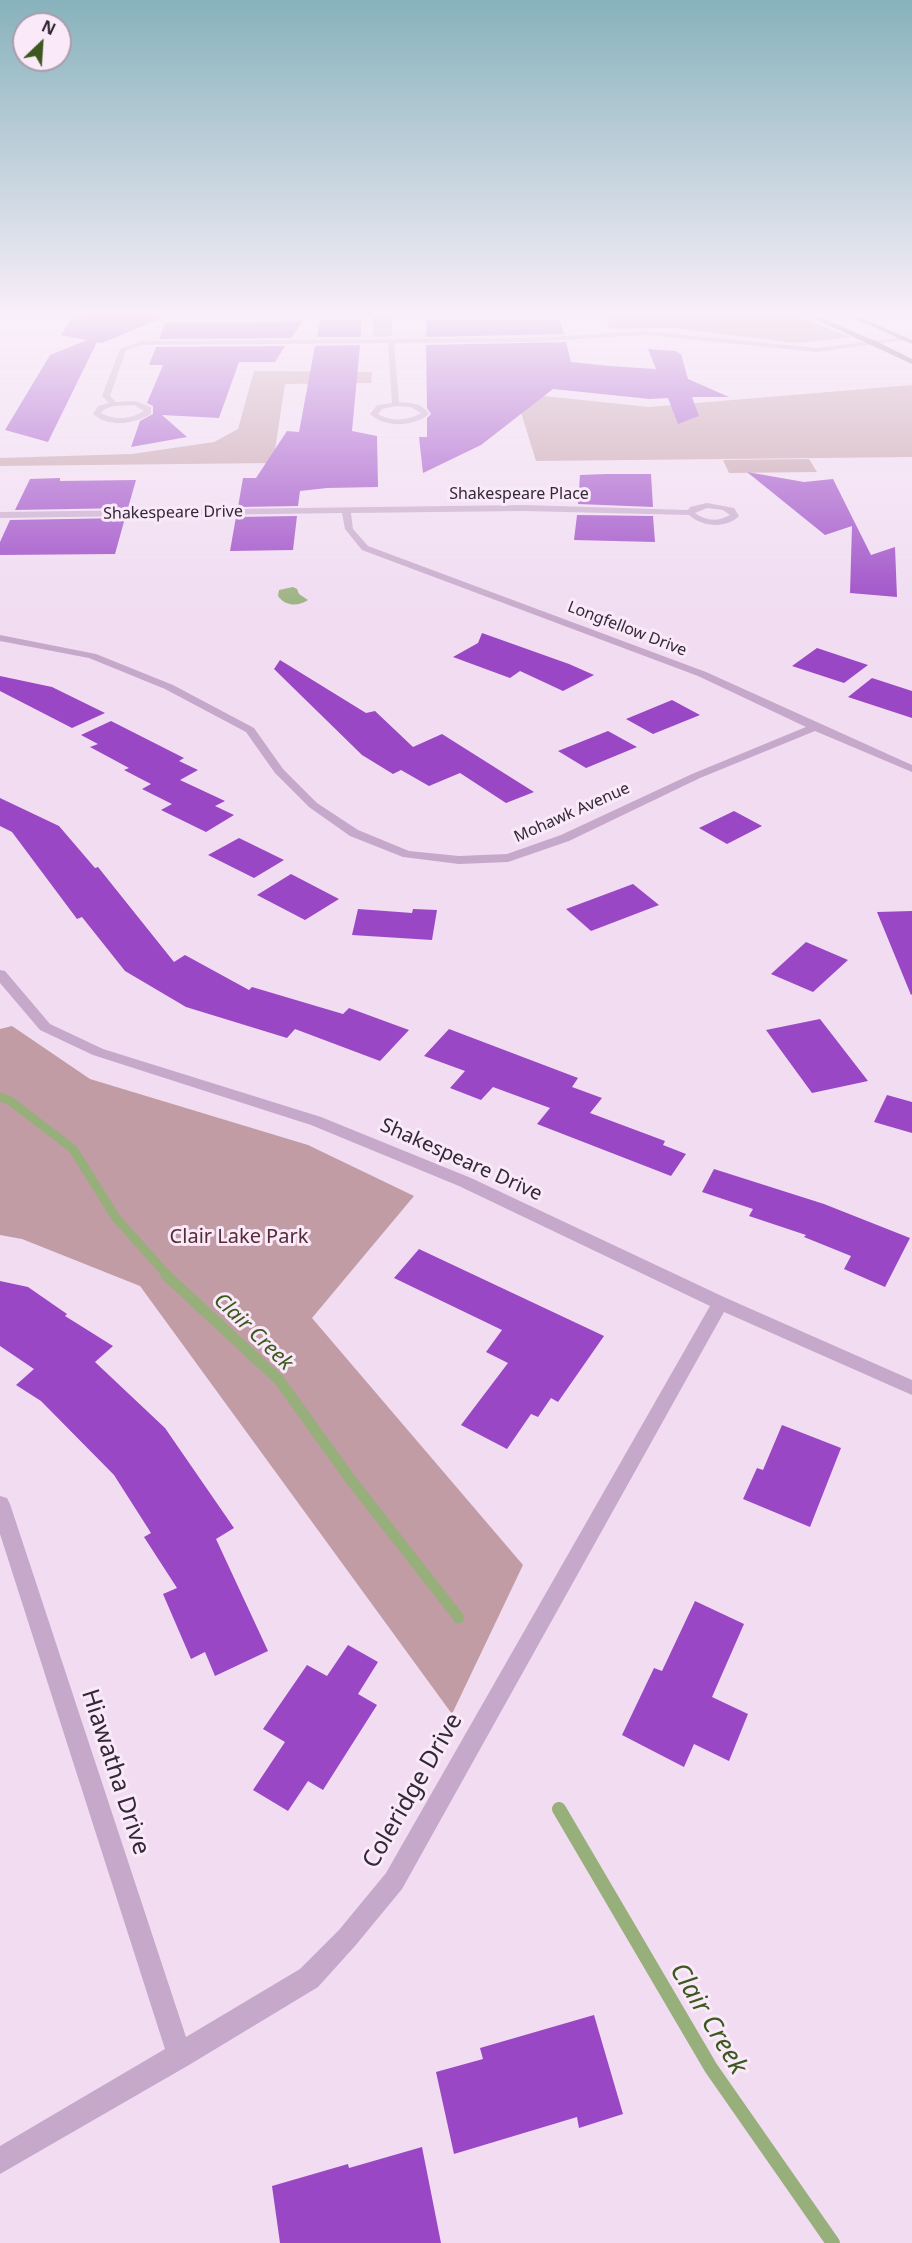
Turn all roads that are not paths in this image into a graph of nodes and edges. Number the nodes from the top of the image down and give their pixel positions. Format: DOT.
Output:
graph roads {
  1 [pos="107,419"];
  2 [pos="126,419"];
  3 [pos="381,419"];
  4 [pos="417,419"];
  5 [pos="346,511"];
  6 [pos="691,513"];
  7 [pos="0,514"];
  8 [pos="0,638"];
  9 [pos="815,727"];
  10 [pos="912,769"];
  11 [pos="0,974"];
  12 [pos="720,1303"];
  13 [pos="912,1388"];
  14 [pos="0,1504"];
  15 [pos="180,2056"];
  16 [pos="0,2161"];
  1 -- 2 [label="street"];
  3 -- 4 [label="street"];
  5 -- 6 [label="street, Shakespeare Place"];
  5 -- 7 [label="street, Shakespeare Drive"];
  5 -- 9 [label="street, Longfellow Drive"];
  8 -- 9 [label="street, Mohawk Avenue"];
  9 -- 10 [label="street, Longfellow Drive"];
  11 -- 12 [label="street, Shakespeare Drive"];
  12 -- 13 [label="street, Shakespeare Drive"];
  12 -- 15 [label="street, Coleridge Drive"];
  14 -- 15 [label="street, Hiawatha Drive"];
  15 -- 16 [label="street, Coleridge Drive"];
}
